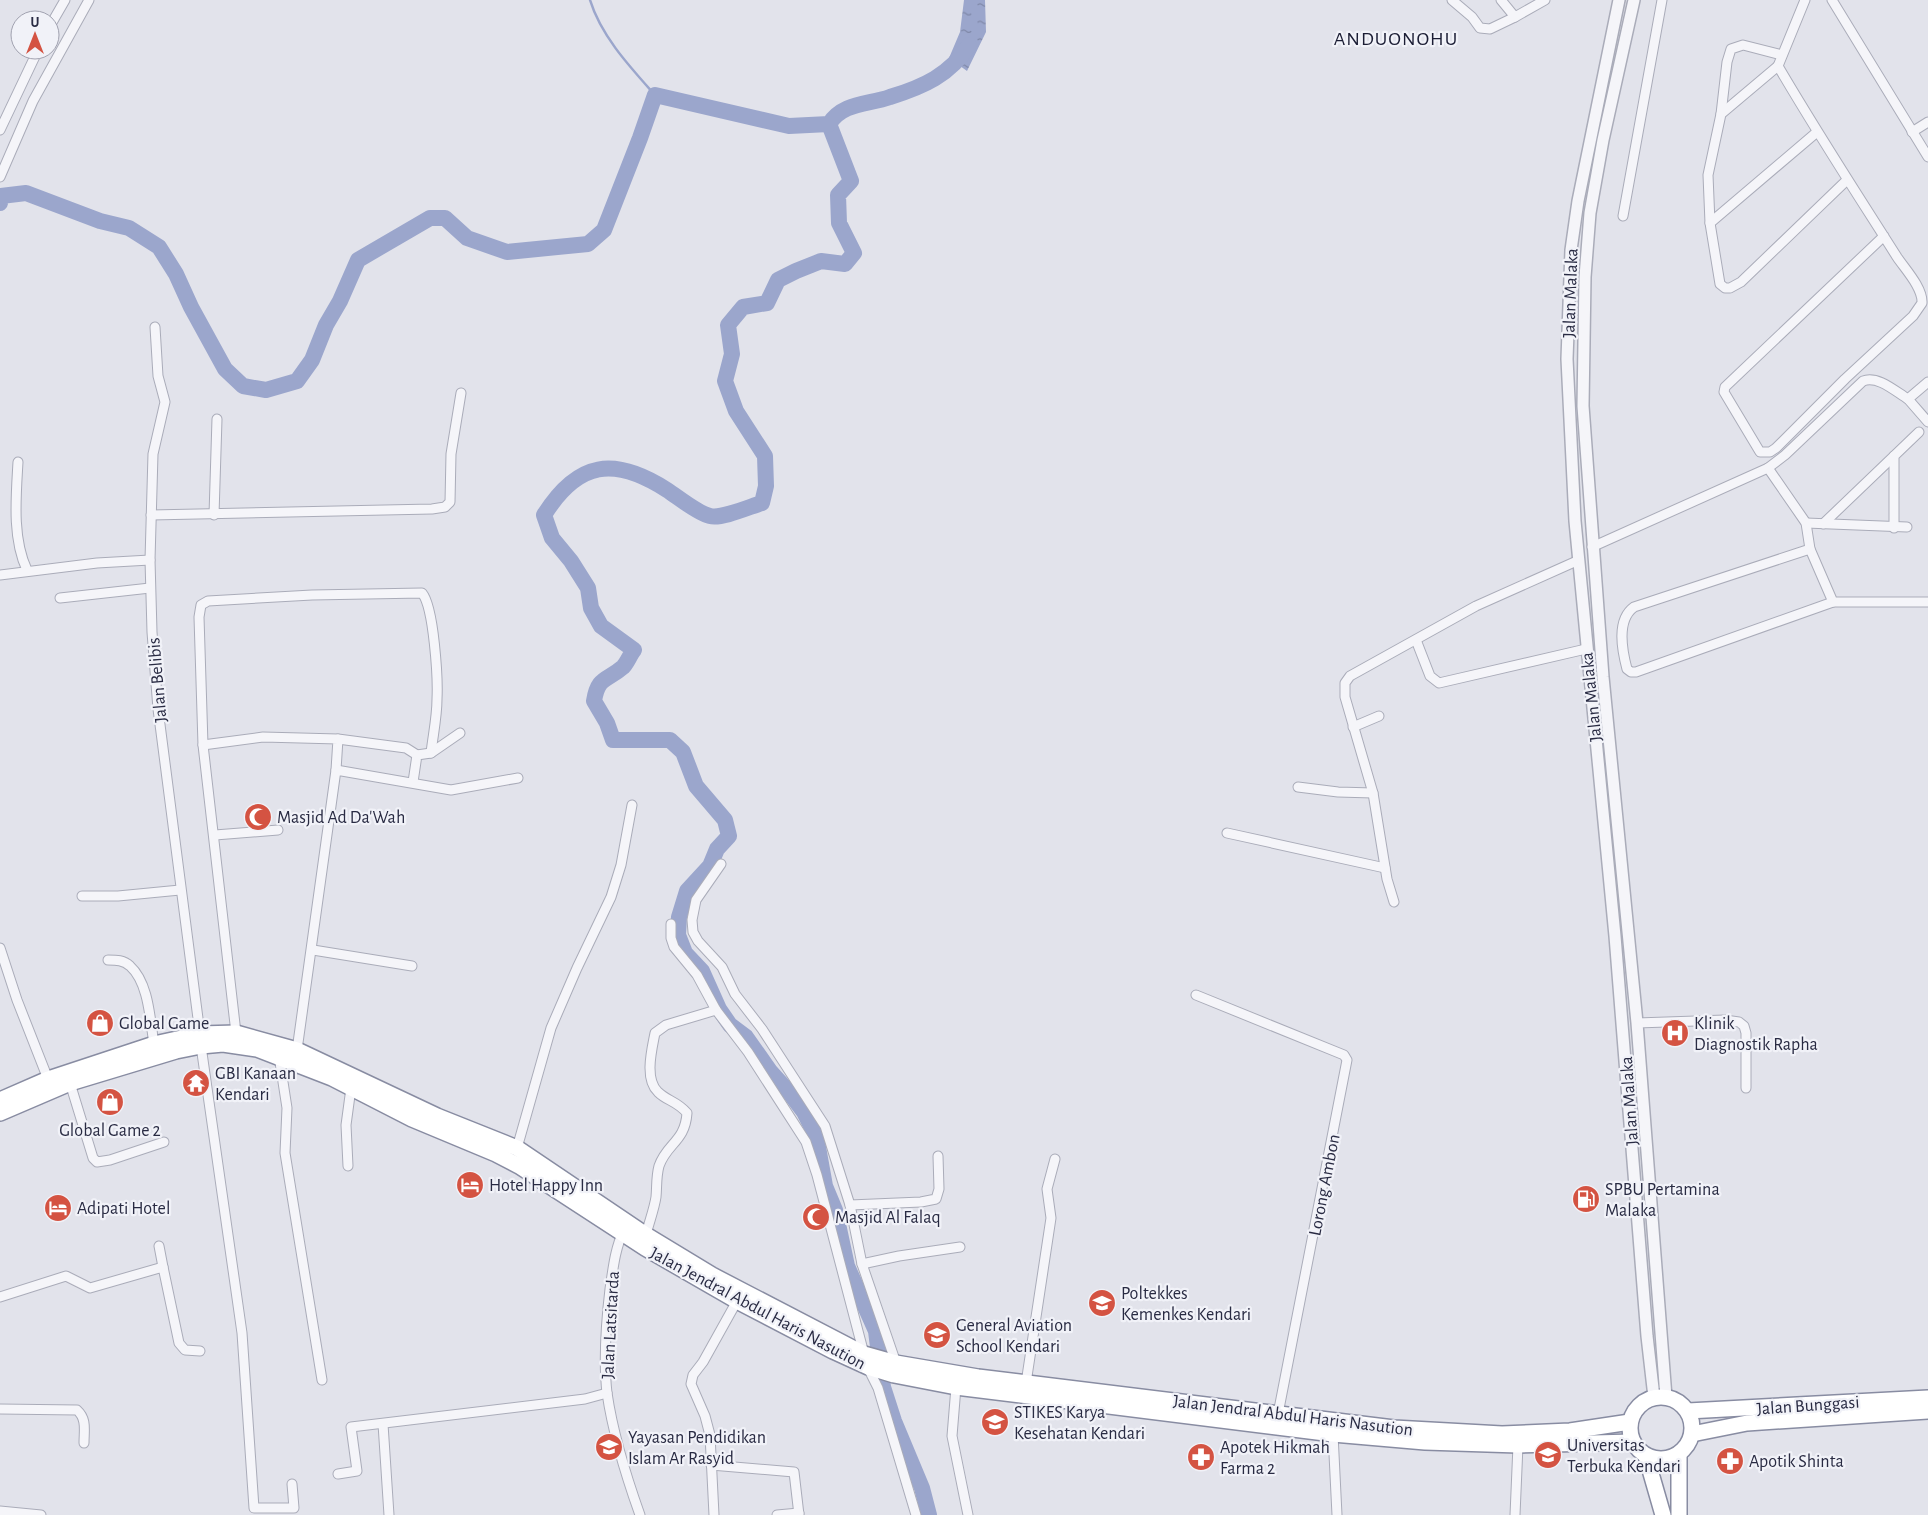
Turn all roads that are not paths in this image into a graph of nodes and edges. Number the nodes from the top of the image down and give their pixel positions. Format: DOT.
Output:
graph roads {
  1 [pos="89,0"];
  2 [pos="1452,0"];
  3 [pos="1501,0"];
  4 [pos="1545,0"];
  5 [pos="1619,0"];
  6 [pos="1634,0"];
  7 [pos="1662,0"];
  8 [pos="1805,0"];
  9 [pos="1832,0"];
  10 [pos="1515,17"];
  11 [pos="1782,55"];
  12 [pos="33,60"];
  13 [pos="1778,66"];
  14 [pos="1721,114"];
  15 [pos="1928,122"];
  16 [pos="0,130"];
  17 [pos="1817,132"];
  18 [pos="1912,132"];
  19 [pos="1928,157"];
  20 [pos="0,177"];
  21 [pos="1847,180"];
  22 [pos="1623,216"];
  23 [pos="1710,223"];
  24 [pos="1884,236"];
  25 [pos="155,327"];
  26 [pos="1928,382"];
  27 [pos="461,393"];
  28 [pos="1908,399"];
  29 [pos="217,419"];
  30 [pos="1928,422"];
  31 [pos="1919,432"];
  32 [pos="1894,456"];
  33 [pos="18,462"];
  34 [pos="1768,468"];
  35 [pos="151,515"];
  36 [pos="214,515"];
  37 [pos="1806,523"];
  38 [pos="1823,524"];
  39 [pos="1907,527"];
  40 [pos="1894,528"];
  41 [pos="1595,546"];
  42 [pos="1810,549"];
  43 [pos="150,560"];
  44 [pos="1579,560"];
  45 [pos="27,570"];
  46 [pos="0,575"];
  47 [pos="150,588"];
  48 [pos="60,598"];
  49 [pos="1833,602"];
  50 [pos="1928,602"];
  51 [pos="1416,640"];
  52 [pos="1586,649"];
  53 [pos="1606,704"];
  54 [pos="1592,706"];
  55 [pos="1379,716"];
  56 [pos="1354,727"];
  57 [pos="460,733"];
  58 [pos="338,739"];
  59 [pos="204,745"];
  60 [pos="430,753"];
  61 [pos="417,755"];
  62 [pos="336,770"];
  63 [pos="518,778"];
  64 [pos="413,782"];
  65 [pos="1298,787"];
  66 [pos="1373,793"];
  67 [pos="632,805"];
  68 [pos="278,830"];
  69 [pos="1227,833"];
  70 [pos="214,836"];
  71 [pos="721,864"];
  72 [pos="1385,868"];
  73 [pos="180,890"];
  74 [pos="82,896"];
  75 [pos="1394,902"];
  76 [pos="671,924"];
  77 [pos="0,948"];
  78 [pos="313,950"];
  79 [pos="108,960"];
  80 [pos="412,966"];
  81 [pos="1196,995"];
  82 [pos="716,1010"];
  83 [pos="1636,1023"];
  84 [pos="236,1033"];
  85 [pos="200,1040"];
  86 [pos="154,1044"];
  87 [pos="297,1050"];
  88 [pos="279,1056"];
  89 [pos="125,1059"];
  90 [pos="48,1078"];
  91 [pos="70,1084"];
  92 [pos="351,1088"];
  93 [pos="1746,1088"];
  94 [pos="0,1100"];
  95 [pos="0,1113"];
  96 [pos="164,1142"];
  97 [pos="517,1148"];
  98 [pos="938,1156"];
  99 [pos="1055,1159"];
  100 [pos="348,1166"];
  101 [pos="850,1205"];
  102 [pos="625,1228"];
  103 [pos="646,1235"];
  104 [pos="159,1246"];
  105 [pos="960,1247"];
  106 [pos="862,1264"];
  107 [pos="163,1266"];
  108 [pos="0,1297"];
  109 [pos="737,1301"];
  110 [pos="836,1346"];
  111 [pos="200,1351"];
  112 [pos="869,1361"];
  113 [pos="895,1369"];
  114 [pos="322,1380"];
  115 [pos="1026,1383"];
  116 [pos="956,1387"];
  117 [pos="608,1393"];
  118 [pos="1660,1397"];
  119 [pos="1099,1398"];
  120 [pos="1928,1398"];
  121 [pos="0,1409"];
  122 [pos="1688,1411"];
  123 [pos="1928,1411"];
  124 [pos="1278,1414"];
  125 [pos="1630,1422"];
  126 [pos="383,1424"];
  127 [pos="1333,1434"];
  128 [pos="1692,1434"];
  129 [pos="1425,1436"];
  130 [pos="1633,1442"];
  131 [pos="84,1443"];
  132 [pos="1518,1445"];
  133 [pos="1679,1454"];
  134 [pos="1646,1456"];
  135 [pos="711,1465"];
  136 [pos="338,1474"];
  137 [pos="292,1484"];
  138 [pos="0,1511"];
  139 [pos="255,1512"];
  140 [pos="799,1514"];
  141 [pos="41,1515"];
  142 [pos="389,1515"];
  143 [pos="640,1515"];
  144 [pos="714,1515"];
  145 [pos="777,1515"];
  146 [pos="916,1515"];
  147 [pos="968,1515"];
  148 [pos="1337,1515"];
  149 [pos="1515,1515"];
  150 [pos="1663,1515"];
  151 [pos="1679,1515"];
  1 -- 20 [label="street"];
  2 -- 10 [label="street"];
  3 -- 10 [label="street"];
  4 -- 10 [label="street"];
  5 -- 44 [label="street, Jalan Malaka"];
  6 -- 41 [label="street, Jalan Malaka"];
  7 -- 22 [label="street"];
  8 -- 11 [label="street"];
  9 -- 18 [label="street"];
  11 -- 13 [label="street"];
  11 -- 14 [label="street"];
  12 -- 16 [label="street"];
  13 -- 14 [label="street"];
  13 -- 17 [label="street"];
  14 -- 23 [label="street"];
  15 -- 18 [label="street"];
  17 -- 21 [label="street"];
  17 -- 23 [label="street"];
  18 -- 19 [label="street"];
  21 -- 23 [label="street"];
  21 -- 24 [label="street"];
  24 -- 24 [label="street"];
  25 -- 35 [label="street, Jalan Belibis"];
  26 -- 28 [label="street"];
  27 -- 36 [label="street"];
  28 -- 30 [label="street"];
  28 -- 34 [label="street"];
  29 -- 36 [label="street"];
  31 -- 32 [label="street"];
  32 -- 38 [label="street"];
  32 -- 40 [label="street"];
  33 -- 45 [label="street"];
  34 -- 37 [label="street"];
  34 -- 41 [label="street"];
  35 -- 36 [label="street"];
  35 -- 43 [label="street, Jalan Belibis"];
  37 -- 38 [label="street"];
  37 -- 42 [label="street"];
  38 -- 40 [label="street"];
  39 -- 40 [label="street"];
  41 -- 53 [label="street, Jalan Malaka"];
  42 -- 49 [label="street"];
  42 -- 49 [label="street"];
  43 -- 45 [label="street"];
  43 -- 47 [label="street, Jalan Belibis"];
  44 -- 51 [label="street"];
  44 -- 52 [label="street, Jalan Malaka"];
  45 -- 46 [label="street"];
  47 -- 48 [label="street"];
  47 -- 73 [label="street, Jalan Belibis"];
  49 -- 50 [label="street"];
  51 -- 52 [label="street"];
  51 -- 56 [label="street"];
  52 -- 54 [label="street, Jalan Malaka"];
  53 -- 54 [label="street"];
  53 -- 83 [label="street, Jalan Malaka"];
  54 -- 118 [label="street, Jalan Malaka"];
  55 -- 56 [label="street"];
  56 -- 66 [label="street"];
  57 -- 60 [label="street"];
  58 -- 59 [label="street"];
  58 -- 61 [label="street"];
  58 -- 62 [label="street"];
  59 -- 60 [label="street"];
  59 -- 70 [label="street"];
  60 -- 61 [label="street"];
  61 -- 64 [label="street"];
  62 -- 64 [label="street"];
  62 -- 78 [label="street"];
  63 -- 64 [label="street"];
  65 -- 66 [label="street"];
  66 -- 72 [label="street"];
  67 -- 97 [label="street"];
  68 -- 70 [label="street"];
  69 -- 72 [label="street"];
  70 -- 84 [label="street"];
  71 -- 101 [label="street"];
  72 -- 75 [label="street"];
  73 -- 74 [label="street"];
  73 -- 85 [label="street, Jalan Belibis"];
  76 -- 82 [label="street"];
  77 -- 90 [label="street"];
  78 -- 80 [label="street"];
  78 -- 87 [label="street"];
  79 -- 86 [label="street"];
  81 -- 124 [label="street, Lorong Ambon"];
  82 -- 103 [label="street"];
  82 -- 112 [label="street"];
  83 -- 93 [label="street"];
  83 -- 118 [label="street, Jalan Malaka"];
  84 -- 85 [label="highway, Jalan Jendral Abdul Haris Nasution"];
  84 -- 87 [label="highway, Jalan Jendral Abdul Haris Nasution"];
  85 -- 86 [label="highway, Jalan Jendral Abdul Haris Nasution"];
  85 -- 88 [label="highway, Jalan Jendral Abdul Haris Nasution"];
  85 -- 89 [label="highway, Jalan Jendral Abdul Haris Nasution"];
  85 -- 139 [label="street, Jalan Belibis"];
  86 -- 89 [label="highway, Jalan Jendral Abdul Haris Nasution"];
  87 -- 97 [label="highway, Jalan Jendral Abdul Haris Nasution"];
  88 -- 92 [label="highway, Jalan Jendral Abdul Haris Nasution"];
  88 -- 114 [label="street"];
  89 -- 90 [label="highway, Jalan Jendral Abdul Haris Nasution"];
  89 -- 91 [label="highway, Jalan Jendral Abdul Haris Nasution"];
  90 -- 94 [label="highway, Jalan Jendral Abdul Haris Nasution"];
  91 -- 95 [label="highway, Jalan Jendral Abdul Haris Nasution"];
  91 -- 96 [label="street"];
  92 -- 100 [label="street"];
  92 -- 102 [label="highway, Jalan Jendral Abdul Haris Nasution"];
  97 -- 102 [label="highway, Jalan Jendral Abdul Haris Nasution"];
  98 -- 101 [label="street"];
  99 -- 115 [label="street"];
  101 -- 106 [label="street"];
  102 -- 103 [label="highway, Jalan Jendral Abdul Haris Nasution"];
  102 -- 109 [label="highway, Jalan Jendral Abdul Haris Nasution"];
  102 -- 117 [label="street, Jalan Latsitarda"];
  103 -- 110 [label="highway, Jalan Jendral Abdul Haris Nasution"];
  104 -- 107 [label="street"];
  105 -- 106 [label="street"];
  106 -- 113 [label="street"];
  107 -- 108 [label="street"];
  107 -- 111 [label="street"];
  109 -- 110 [label="highway, Jalan Jendral Abdul Haris Nasution"];
  109 -- 135 [label="street"];
  110 -- 112 [label="highway, Jalan Jendral Abdul Haris Nasution"];
  112 -- 113 [label="highway, Jalan Jendral Abdul Haris Nasution"];
  112 -- 146 [label="street"];
  113 -- 115 [label="highway, Jalan Jendral Abdul Haris Nasution"];
  113 -- 116 [label="highway, Jalan Jendral Abdul Haris Nasution"];
  115 -- 119 [label="highway, Jalan Jendral Abdul Haris Nasution"];
  116 -- 119 [label="highway, Jalan Jendral Abdul Haris Nasution"];
  116 -- 147 [label="street"];
  117 -- 126 [label="street"];
  117 -- 143 [label="street, Jalan Latsitarda"];
  118 -- 122 [label="highway"];
  118 -- 125 [label="highway"];
  119 -- 124 [label="highway, Jalan Jendral Abdul Haris Nasution"];
  119 -- 127 [label="highway, Jalan Jendral Abdul Haris Nasution"];
  120 -- 122 [label="highway, Jalan Bunggasi"];
  121 -- 131 [label="street"];
  122 -- 128 [label="highway"];
  123 -- 128 [label="highway, Jalan Bunggasi"];
  124 -- 129 [label="highway, Jalan Jendral Abdul Haris Nasution"];
  125 -- 129 [label="highway, Jalan Jendral Abdul Haris Nasution"];
  125 -- 130 [label="highway"];
  126 -- 136 [label="street"];
  126 -- 142 [label="street"];
  127 -- 129 [label="highway, Jalan Jendral Abdul Haris Nasution"];
  127 -- 148 [label="street"];
  128 -- 133 [label="highway"];
  129 -- 132 [label="highway, Jalan Jendral Abdul Haris Nasution"];
  130 -- 132 [label="highway, Jalan Jendral Abdul Haris Nasution"];
  130 -- 134 [label="highway"];
  132 -- 149 [label="street"];
  133 -- 134 [label="highway"];
  133 -- 151 [label="highway"];
  134 -- 150 [label="highway"];
  135 -- 140 [label="street"];
  135 -- 144 [label="street"];
  137 -- 139 [label="street"];
  138 -- 141 [label="street"];
  140 -- 145 [label="street"];
}
